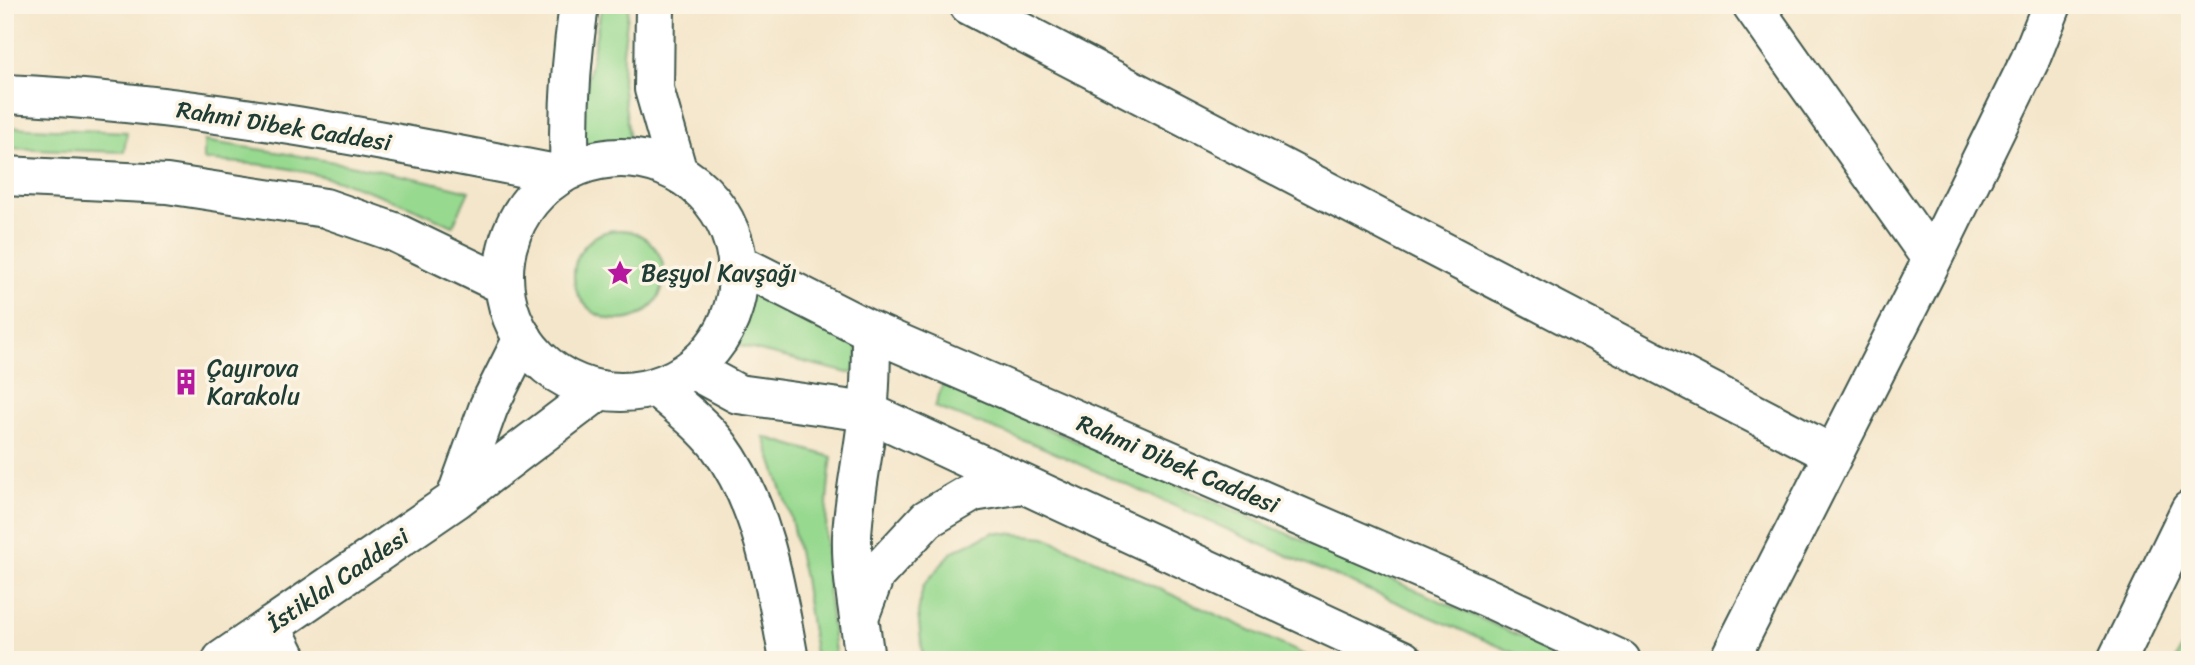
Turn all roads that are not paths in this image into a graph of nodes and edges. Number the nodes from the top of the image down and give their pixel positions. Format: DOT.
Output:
graph roads {
  1 [pos="579,5"];
  2 [pos="654,5"];
  3 [pos="968,5"];
  4 [pos="1752,5"];
  5 [pos="2052,5"];
  6 [pos="5,94"];
  7 [pos="565,173"];
  8 [pos="678,173"];
  9 [pos="5,176"];
  10 [pos="1932,260"];
  11 [pos="737,263"];
  12 [pos="504,285"];
  13 [pos="871,331"];
  14 [pos="523,338"];
  15 [pos="692,369"];
  16 [pos="656,387"];
  17 [pos="600,390"];
  18 [pos="868,412"];
  19 [pos="1832,454"];
  20 [pos="1022,484"];
  21 [pos="455,500"];
  22 [pos="2190,510"];
  23 [pos="859,617"];
  24 [pos="271,626"];
  25 [pos="222,660"];
  26 [pos="288,660"];
  27 [pos="789,660"];
  28 [pos="865,660"];
  29 [pos="1403,660"];
  30 [pos="1621,660"];
  31 [pos="1729,660"];
  32 [pos="2117,660"];
  1 -- 7 [label="main road"];
  2 -- 8 [label="main road"];
  3 -- 19 [label="main road"];
  4 -- 10 [label="main road"];
  5 -- 10 [label="main road"];
  6 -- 7 [label="main road, Rahmi Dibek Caddesi"];
  7 -- 8 [label="main road, Rahmi Dibek Caddesi"];
  7 -- 12 [label="main road, Rahmi Dibek Caddesi"];
  8 -- 11 [label="main road, Rahmi Dibek Caddesi"];
  9 -- 12 [label="main road"];
  10 -- 19 [label="main road"];
  11 -- 13 [label="main road, Rahmi Dibek Caddesi"];
  11 -- 15 [label="main road, Rahmi Dibek Caddesi"];
  12 -- 14 [label="main road, Rahmi Dibek Caddesi"];
  13 -- 18 [label="main road"];
  13 -- 30 [label="main road, Rahmi Dibek Caddesi"];
  14 -- 17 [label="main road, Rahmi Dibek Caddesi"];
  14 -- 21 [label="main road"];
  15 -- 16 [label="main road, Rahmi Dibek Caddesi"];
  15 -- 18 [label="main road"];
  16 -- 17 [label="main road, Rahmi Dibek Caddesi"];
  16 -- 27 [label="main road"];
  17 -- 21 [label="main road, İstiklal Caddesi"];
  18 -- 20 [label="main road"];
  18 -- 23 [label="main road"];
  19 -- 31 [label="main road"];
  20 -- 23 [label="main road"];
  20 -- 29 [label="main road"];
  21 -- 24 [label="main road, İstiklal Caddesi"];
  22 -- 32 [label="main road"];
  23 -- 28 [label="main road"];
  24 -- 25 [label="main road, İstiklal Caddesi"];
  24 -- 26 [label="main road"];
}
